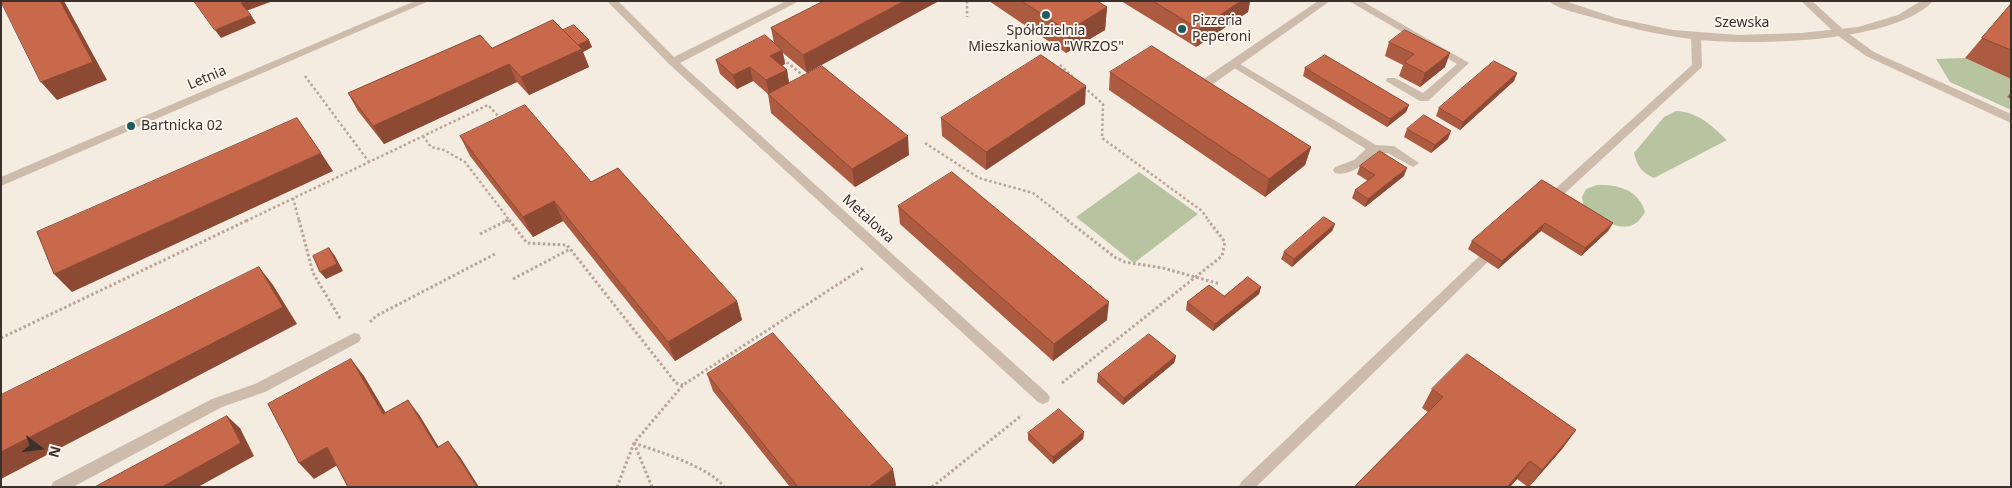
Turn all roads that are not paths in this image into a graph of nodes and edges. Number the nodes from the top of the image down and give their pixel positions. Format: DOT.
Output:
graph roads {
  1 [pos="424,1"];
  2 [pos="612,1"];
  3 [pos="794,1"];
  4 [pos="1325,1"];
  5 [pos="1354,1"];
  6 [pos="1554,1"];
  7 [pos="1806,1"];
  8 [pos="1928,1"];
  9 [pos="1841,33"];
  10 [pos="1696,36"];
  11 [pos="673,62"];
  12 [pos="1235,64"];
  13 [pos="1209,81"];
  14 [pos="1391,81"];
  15 [pos="2011,119"];
  16 [pos="1374,150"];
  17 [pos="1413,162"];
  18 [pos="1338,170"];
  19 [pos="1,182"];
  20 [pos="1539,210"];
  21 [pos="1504,240"];
  22 [pos="354,338"];
  23 [pos="1043,398"];
  24 [pos="58,487"];
  25 [pos="1246,487"];
  1 -- 19 [label="street, Letnia"];
  2 -- 11 [label="street, Metalowa"];
  3 -- 11 [label="street"];
  4 -- 12 [label="street"];
  5 -- 14 [label="street"];
  6 -- 10 [label="street, Szewska"];
  7 -- 9 [label="street"];
  8 -- 9 [label="street, Szewska"];
  9 -- 10 [label="street, Szewska"];
  9 -- 15 [label="street"];
  10 -- 20 [label="street"];
  11 -- 23 [label="street, Metalowa"];
  12 -- 13 [label="street"];
  12 -- 16 [label="street"];
  16 -- 17 [label="street"];
  16 -- 18 [label="street"];
  21 -- 25 [label="street"];
  22 -- 24 [label="street"];
}
